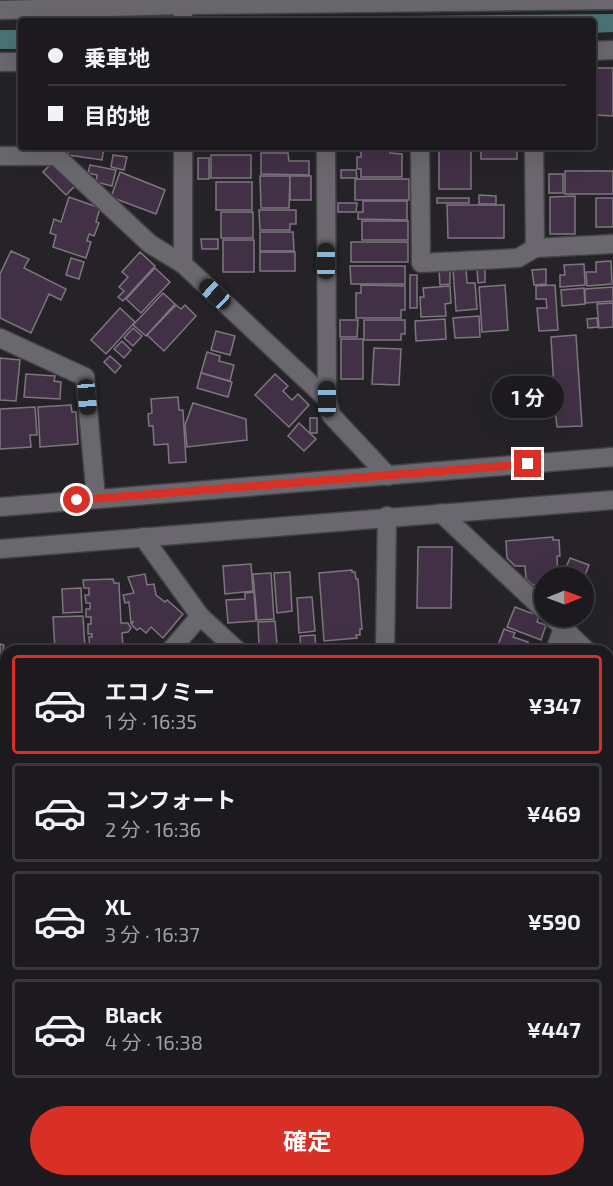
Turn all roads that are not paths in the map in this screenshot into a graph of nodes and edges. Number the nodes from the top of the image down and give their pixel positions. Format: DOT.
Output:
graph roads {
  1 [pos="612,0"];
  2 [pos="533,1"];
  3 [pos="0,10"];
  4 [pos="183,11"];
  5 [pos="613,50"];
  6 [pos="596,51"];
  7 [pos="0,62"];
  8 [pos="18,62"];
  9 [pos="183,150"];
  10 [pos="326,150"];
  11 [pos="420,150"];
  12 [pos="534,150"];
  13 [pos="0,156"];
  14 [pos="613,243"];
  15 [pos="535,248"];
  16 [pos="183,264"];
  17 [pos="0,338"];
  18 [pos="327,399"];
  19 [pos="613,457"];
  20 [pos="388,476"];
  21 [pos="96,498"];
  22 [pos="613,500"];
  23 [pos="0,507"];
  24 [pos="441,513"];
  25 [pos="387,516"];
  26 [pos="143,537"];
  27 [pos="0,549"];
  28 [pos="534,601"];
  29 [pos="200,616"];
  30 [pos="557,627"];
  31 [pos="562,627"];
  32 [pos="175,645"];
  33 [pos="231,645"];
  34 [pos="385,645"];
  35 [pos="555,645"];
  36 [pos="581,645"];
  1 -- 2 [label="street"];
  2 -- 4 [label="street"];
  3 -- 4 [label="street"];
  5 -- 6 [label="street"];
  7 -- 8 [label="street"];
  9 -- 16 [label="street"];
  10 -- 18 [label="street"];
  11 -- 15 [label="street"];
  12 -- 15 [label="street"];
  13 -- 16 [label="street"];
  14 -- 15 [label="street"];
  16 -- 18 [label="street"];
  17 -- 21 [label="street"];
  18 -- 20 [label="street"];
  19 -- 20 [label="street"];
  20 -- 21 [label="street"];
  21 -- 23 [label="street"];
  22 -- 24 [label="street"];
  24 -- 25 [label="street"];
  24 -- 28 [label="street"];
  25 -- 26 [label="street"];
  25 -- 34 [label="street"];
  26 -- 27 [label="street"];
  26 -- 29 [label="street"];
  29 -- 32 [label="street"];
  29 -- 33 [label="street"];
  30 -- 35 [label="street"];
  31 -- 36 [label="street"];
}
